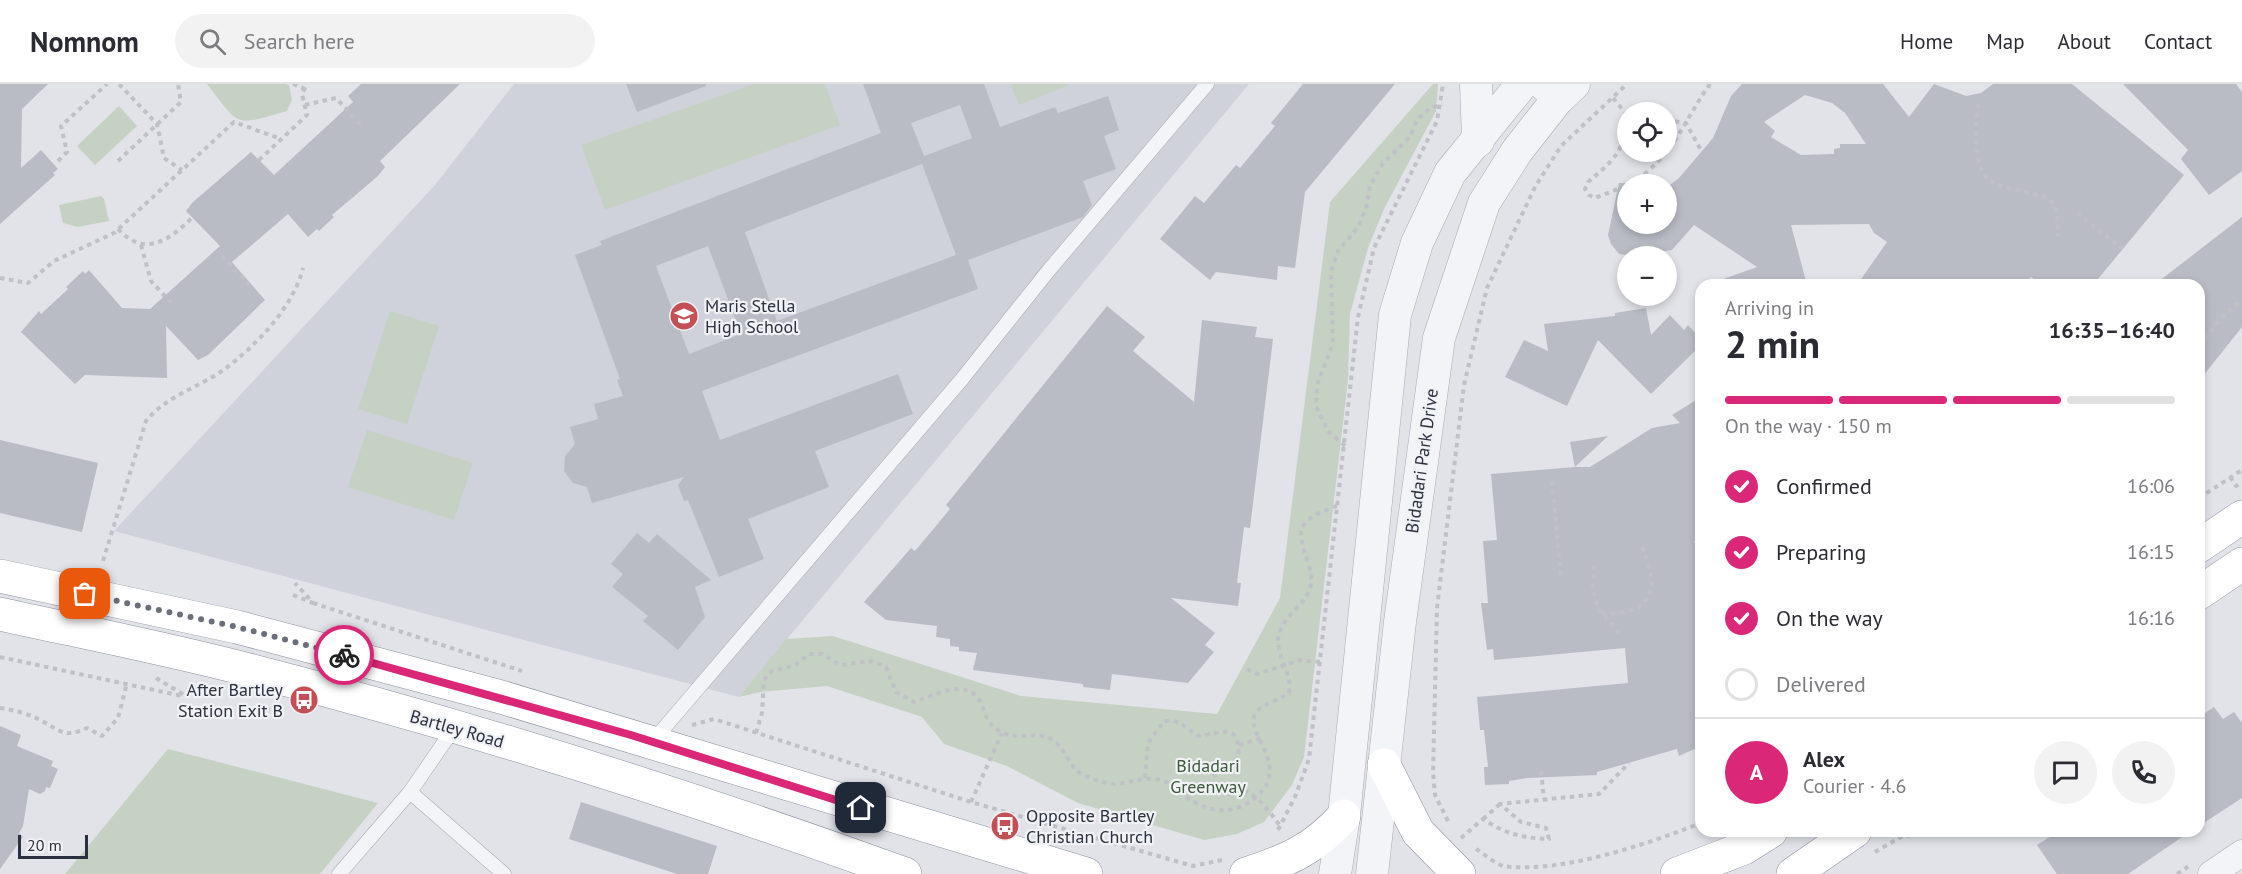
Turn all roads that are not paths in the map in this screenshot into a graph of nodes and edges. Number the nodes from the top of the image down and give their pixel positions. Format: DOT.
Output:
graph roads {
  1 [pos="1207,84"];
  2 [pos="1476,84"];
  3 [pos="1522,84"];
  4 [pos="1557,89"];
  5 [pos="1478,141"];
  6 [pos="1450,173"];
  7 [pos="1484,203"];
  8 [pos="2242,517"];
  9 [pos="2205,542"];
  10 [pos="2242,564"];
  11 [pos="0,576"];
  12 [pos="2205,589"];
  13 [pos="0,614"];
  14 [pos="454,728"];
  15 [pos="662,730"];
  16 [pos="1384,765"];
  17 [pos="410,792"];
  18 [pos="1344,816"];
  19 [pos="1761,837"];
  20 [pos="1846,837"];
  21 [pos="2242,853"];
  22 [pos="1235,867"];
  23 [pos="339,874"];
  24 [pos="504,874"];
  25 [pos="905,874"];
  26 [pos="1086,874"];
  27 [pos="1335,874"];
  28 [pos="1372,874"];
  29 [pos="1459,874"];
  30 [pos="1677,874"];
  31 [pos="1793,874"];
  32 [pos="2211,874"];
  1 -- 15 [label="lane"];
  2 -- 5 [label="street"];
  3 -- 5 [label="street"];
  4 -- 7 [label="street, Bidadari Park Drive"];
  5 -- 6 [label="street"];
  6 -- 7 [label="street"];
  6 -- 18 [label="street"];
  7 -- 16 [label="street, Bidadari Park Drive"];
  8 -- 9 [label="highway"];
  10 -- 12 [label="highway"];
  11 -- 15 [label="highway"];
  13 -- 14 [label="highway, Bartley Road"];
  14 -- 17 [label="lane"];
  14 -- 25 [label="highway, Bartley Road"];
  15 -- 26 [label="highway"];
  16 -- 28 [label="street, Bidadari Park Drive"];
  16 -- 29 [label="highway"];
  17 -- 23 [label="lane"];
  17 -- 24 [label="lane"];
  18 -- 22 [label="highway"];
  18 -- 27 [label="street"];
  19 -- 30 [label="highway"];
  20 -- 31 [label="highway"];
  21 -- 32 [label="street"];
}
